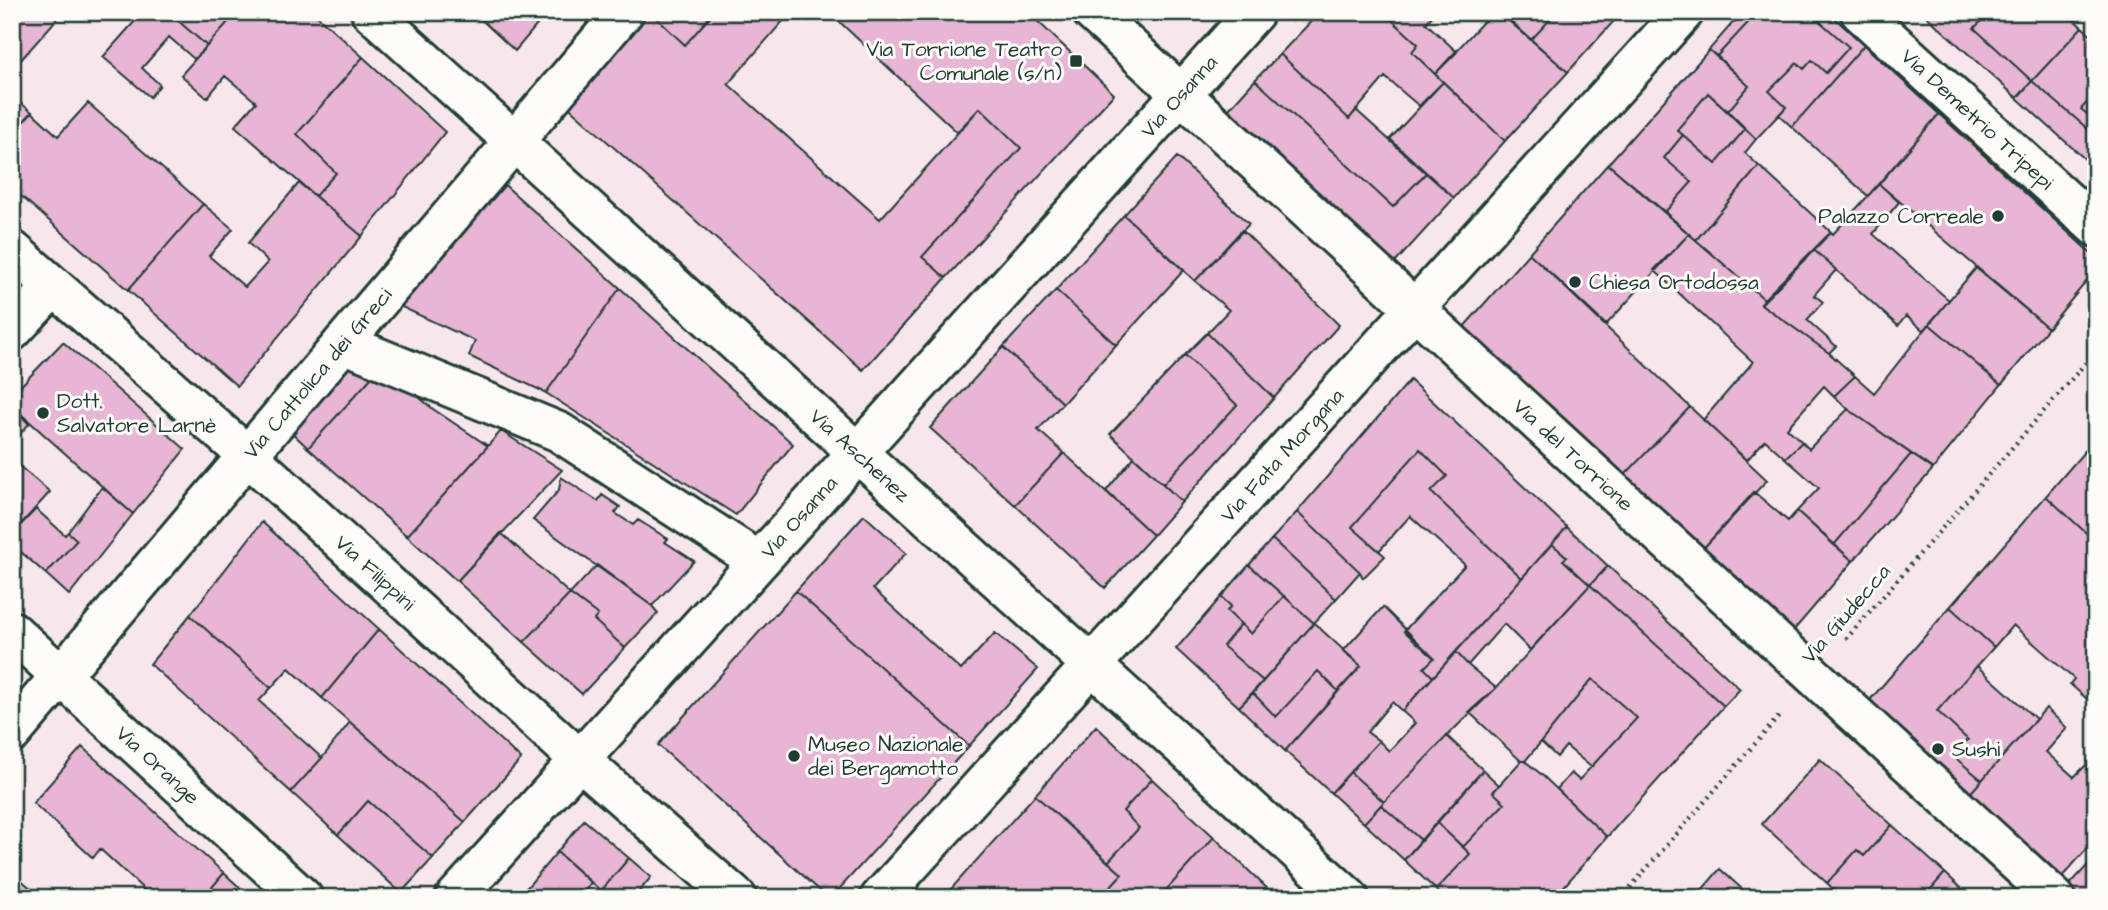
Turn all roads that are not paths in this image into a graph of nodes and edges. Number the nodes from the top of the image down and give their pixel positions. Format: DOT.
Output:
graph roads {
  1 [pos="371,12"];
  2 [pos="624,12"];
  3 [pos="1092,12"];
  4 [pos="1255,12"];
  5 [pos="1684,12"];
  6 [pos="1860,12"];
  7 [pos="1181,95"];
  8 [pos="514,141"];
  9 [pos="2096,228"];
  10 [pos="12,250"];
  11 [pos="53,287"];
  12 [pos="1414,309"];
  13 [pos="12,331"];
  14 [pos="343,343"];
  15 [pos="858,453"];
  16 [pos="247,456"];
  17 [pos="758,561"];
  18 [pos="12,631"];
  19 [pos="1091,664"];
  20 [pos="61,676"];
  21 [pos="12,733"];
  22 [pos="580,760"];
  23 [pos="303,898"];
  24 [pos="455,898"];
  25 [pos="737,898"];
  26 [pos="880,898"];
  27 [pos="1349,898"];
  28 [pos="2055,898"];
  1 -- 8 [label="street, Via Aschenez"];
  2 -- 8 [label="street, Via Cattolica dei Greci"];
  3 -- 7 [label="street, Via del Torrione"];
  4 -- 7 [label="street, Via Osanna"];
  5 -- 12 [label="street, Via Fata Morgana"];
  6 -- 9 [label="street, Via Demetrio Tripepi"];
  7 -- 12 [label="street, Via del Torrione"];
  7 -- 15 [label="street, Via Osanna"];
  8 -- 14 [label="street, Via Cattolica dei Greci"];
  8 -- 15 [label="street, Via Aschenez"];
  10 -- 11 [label="street, Via Filippini"];
  11 -- 13 [label="street"];
  11 -- 16 [label="street, Via Filippini"];
  12 -- 19 [label="street, Via Fata Morgana"];
  12 -- 28 [label="street, Via del Torrione"];
  14 -- 16 [label="street, Via Cattolica dei Greci"];
  14 -- 17 [label="street"];
  15 -- 17 [label="street, Via Osanna"];
  15 -- 19 [label="street, Via Aschenez"];
  16 -- 20 [label="street, Via Cattolica dei Greci"];
  16 -- 22 [label="street, Via Filippini"];
  17 -- 22 [label="street, Via Osanna"];
  18 -- 20 [label="street, Via Orange"];
  19 -- 26 [label="street, Via Fata Morgana"];
  19 -- 27 [label="street, Via Aschenez"];
  20 -- 21 [label="street, Via Cattolica dei Greci"];
  20 -- 23 [label="street, Via Orange"];
  22 -- 24 [label="street, Via Osanna"];
  22 -- 25 [label="street, Via Filippini"];
}
